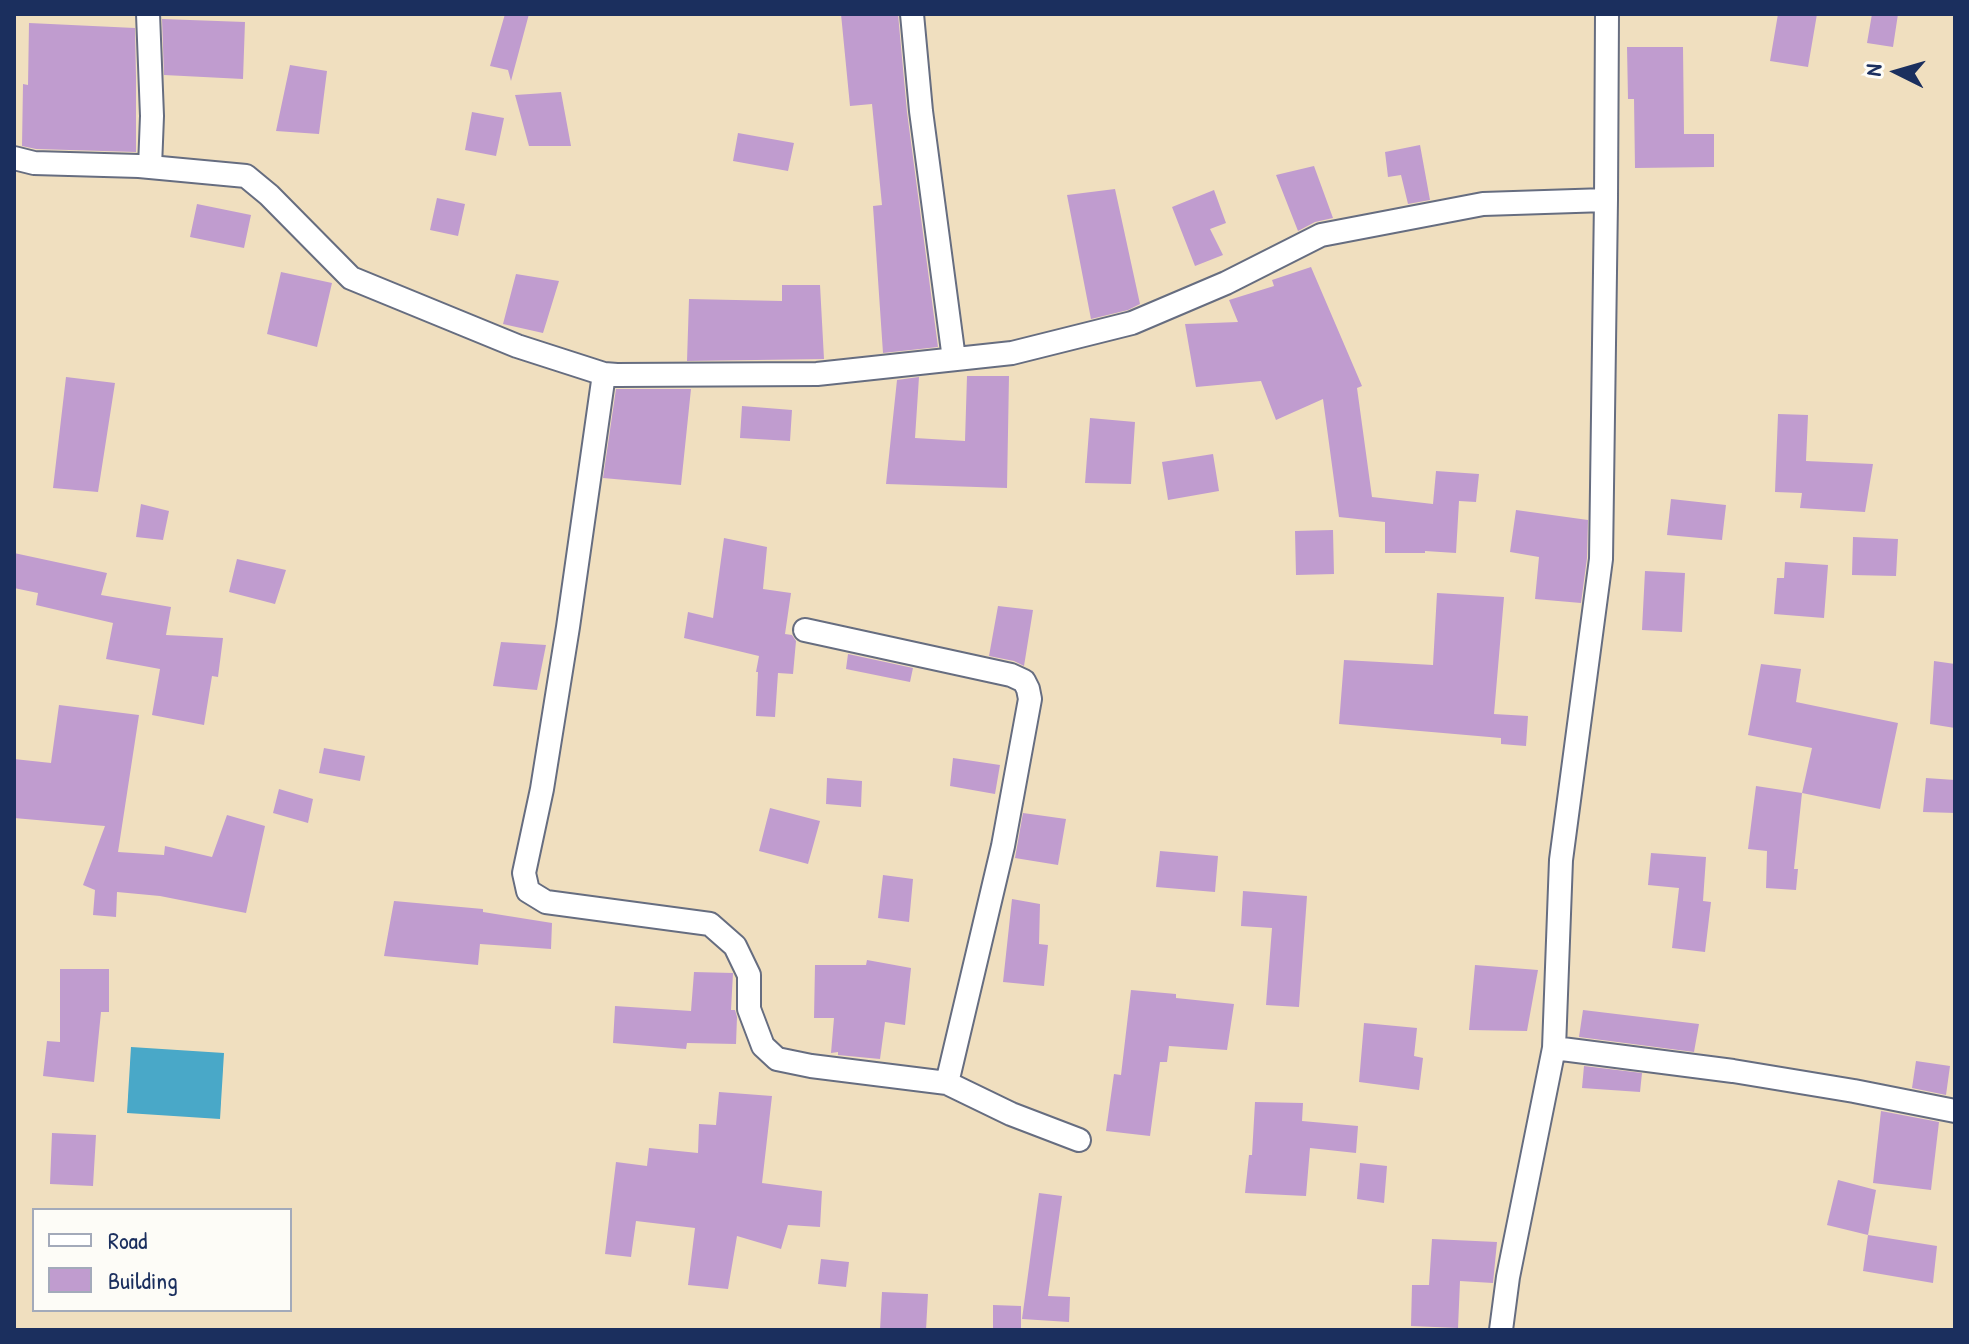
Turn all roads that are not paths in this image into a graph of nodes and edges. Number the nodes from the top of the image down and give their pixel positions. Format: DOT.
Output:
graph roads {
  1 [pos="148,14"];
  2 [pos="912,14"];
  3 [pos="1607,14"];
  4 [pos="14,158"];
  5 [pos="150,167"];
  6 [pos="1606,200"];
  7 [pos="954,359"];
  8 [pos="604,374"];
  9 [pos="805,630"];
  10 [pos="1554,1048"];
  11 [pos="947,1083"];
  12 [pos="1955,1111"];
  13 [pos="1079,1140"];
  14 [pos="1501,1330"];
  1 -- 5 [label="street"];
  2 -- 7 [label="street"];
  3 -- 6 [label="street"];
  4 -- 5 [label="street"];
  5 -- 8 [label="street"];
  6 -- 7 [label="street"];
  6 -- 10 [label="street"];
  7 -- 8 [label="street"];
  8 -- 11 [label="street"];
  9 -- 11 [label="street"];
  10 -- 12 [label="street"];
  10 -- 14 [label="street"];
  11 -- 13 [label="street"];
}
